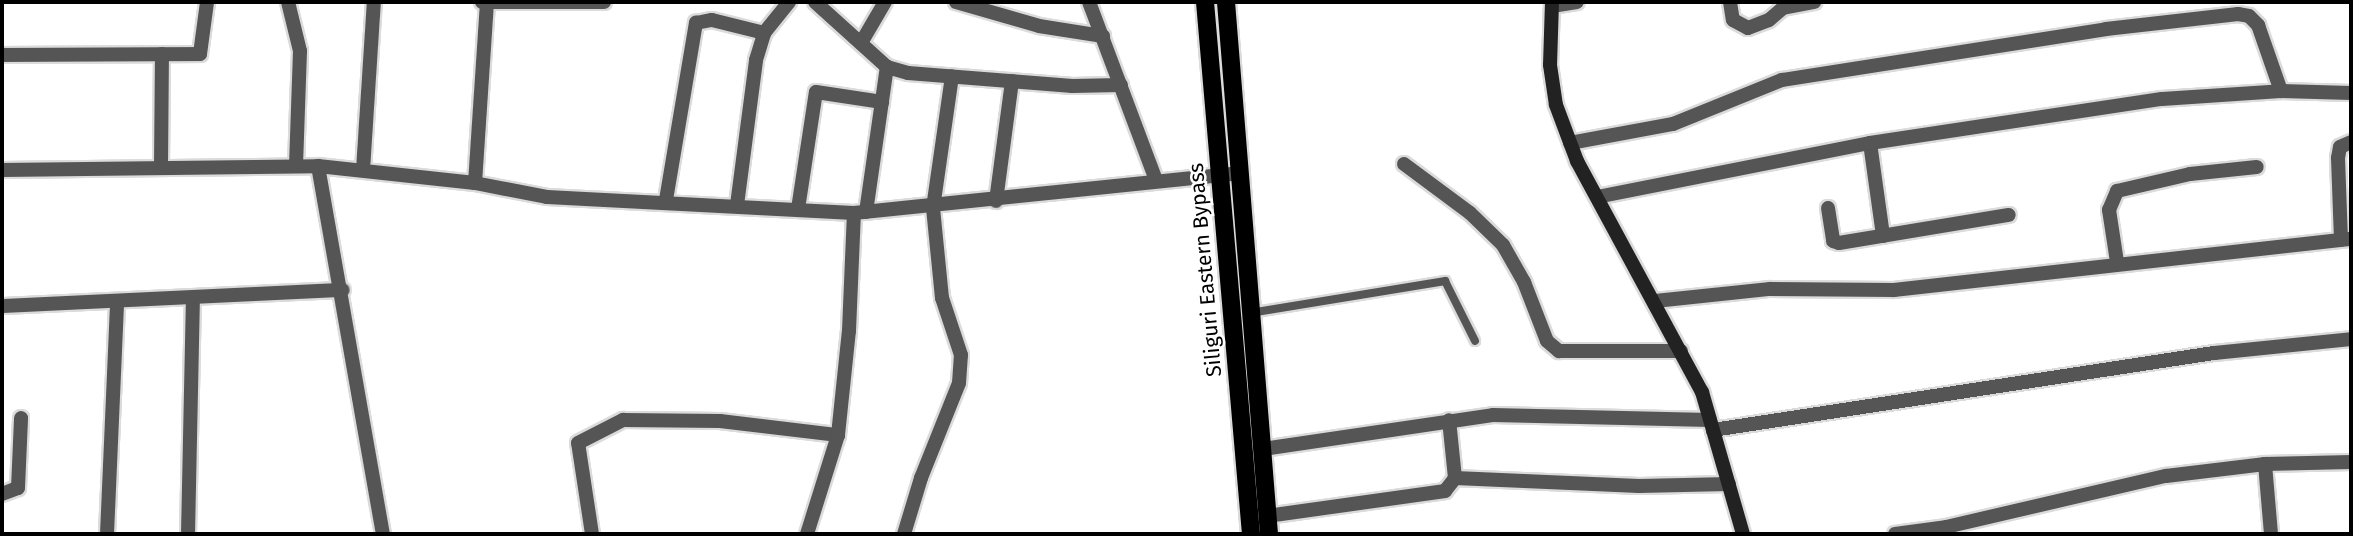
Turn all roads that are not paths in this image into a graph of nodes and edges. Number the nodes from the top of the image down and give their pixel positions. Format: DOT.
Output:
graph roads {
  1 [pos="207,2"];
  2 [pos="288,2"];
  3 [pos="374,2"];
  4 [pos="485,2"];
  5 [pos="604,2"];
  6 [pos="789,2"];
  7 [pos="815,2"];
  8 [pos="885,2"];
  9 [pos="956,2"];
  10 [pos="1089,2"];
  11 [pos="1205,2"];
  12 [pos="1226,2"];
  13 [pos="1577,2"];
  14 [pos="1730,2"];
  15 [pos="1814,2"];
  16 [pos="1552,4"];
  17 [pos="764,33"];
  18 [pos="1103,36"];
  19 [pos="861,43"];
  20 [pos="162,54"];
  21 [pos="2,55"];
  22 [pos="887,67"];
  23 [pos="952,76"];
  24 [pos="1012,81"];
  25 [pos="1121,85"];
  26 [pos="2281,91"];
  27 [pos="2351,93"];
  28 [pos="882,102"];
  29 [pos="2351,142"];
  30 [pos="1570,143"];
  31 [pos="1870,143"];
  32 [pos="1404,164"];
  33 [pos="161,165"];
  34 [pos="296,166"];
  35 [pos="318,166"];
  36 [pos="2257,167"];
  37 [pos="2,170"];
  38 [pos="363,170"];
  39 [pos="1239,173"];
  40 [pos="1219,175"];
  41 [pos="1156,180"];
  42 [pos="475,183"];
  43 [pos="1598,197"];
  44 [pos="666,200"];
  45 [pos="996,201"];
  46 [pos="737,205"];
  47 [pos="933,208"];
  48 [pos="1828,208"];
  49 [pos="798,209"];
  50 [pos="860,212"];
  51 [pos="2009,215"];
  52 [pos="1883,236"];
  53 [pos="2346,239"];
  54 [pos="2117,262"];
  55 [pos="342,290"];
  56 [pos="193,297"];
  57 [pos="117,300"];
  58 [pos="1655,300"];
  59 [pos="2,306"];
  60 [pos="1250,313"];
  61 [pos="2351,339"];
  62 [pos="1475,341"];
  63 [pos="1681,351"];
  64 [pos="21,418"];
  65 [pos="1449,420"];
  66 [pos="1712,425"];
  67 [pos="838,435"];
  68 [pos="1262,449"];
  69 [pos="2351,461"];
  70 [pos="2265,464"];
  71 [pos="1455,478"];
  72 [pos="1729,484"];
  73 [pos="2,494"];
  74 [pos="1268,525"];
  75 [pos="1947,531"];
  76 [pos="107,534"];
  77 [pos="188,534"];
  78 [pos="383,534"];
  79 [pos="592,534"];
  80 [pos="807,534"];
  81 [pos="904,534"];
  82 [pos="1251,534"];
  83 [pos="1743,534"];
  84 [pos="1895,534"];
  85 [pos="2271,534"];
  1 -- 20 [label="street"];
  2 -- 34 [label="street"];
  3 -- 38 [label="street"];
  4 -- 5 [label="street"];
  4 -- 42 [label="street"];
  6 -- 17 [label="street"];
  7 -- 19 [label="street"];
  8 -- 19 [label="street"];
  9 -- 18 [label="street"];
  10 -- 18 [label="street"];
  11 -- 40 [label="main road, Siliguri Eastern Bypass"];
  12 -- 39 [label="main road, Siliguri Eastern Bypass"];
  13 -- 16 [label="street"];
  14 -- 15 [label="street"];
  16 -- 30 [label="street"];
  17 -- 44 [label="street"];
  17 -- 46 [label="street"];
  18 -- 25 [label="street"];
  19 -- 22 [label="street"];
  20 -- 21 [label="street"];
  20 -- 33 [label="street"];
  22 -- 23 [label="street"];
  22 -- 28 [label="street"];
  23 -- 24 [label="street"];
  23 -- 47 [label="street"];
  24 -- 25 [label="street"];
  24 -- 45 [label="street"];
  25 -- 41 [label="street"];
  26 -- 27 [label="street"];
  26 -- 30 [label="street"];
  26 -- 31 [label="street"];
  28 -- 49 [label="street"];
  28 -- 50 [label="street"];
  29 -- 53 [label="street"];
  30 -- 43 [label="street"];
  31 -- 43 [label="street"];
  31 -- 52 [label="street"];
  32 -- 63 [label="street"];
  33 -- 34 [label="street"];
  33 -- 37 [label="street"];
  34 -- 35 [label="street"];
  35 -- 38 [label="street"];
  35 -- 55 [label="street"];
  36 -- 54 [label="street"];
  38 -- 42 [label="street"];
  39 -- 40 [label="street"];
  39 -- 60 [label="main road, Siliguri Eastern Bypass"];
  40 -- 41 [label="street"];
  40 -- 82 [label="main road, Siliguri Eastern Bypass"];
  41 -- 45 [label="street"];
  42 -- 44 [label="street"];
  43 -- 58 [label="street"];
  44 -- 46 [label="street"];
  45 -- 47 [label="street"];
  46 -- 49 [label="street"];
  47 -- 50 [label="street"];
  47 -- 81 [label="street"];
  48 -- 52 [label="street"];
  49 -- 50 [label="street"];
  50 -- 67 [label="street"];
  51 -- 52 [label="street"];
  53 -- 54 [label="street"];
  54 -- 58 [label="street"];
  55 -- 56 [label="street"];
  55 -- 78 [label="street"];
  56 -- 57 [label="street"];
  56 -- 77 [label="street"];
  57 -- 59 [label="street"];
  57 -- 76 [label="street"];
  58 -- 63 [label="street"];
  60 -- 62 [label="lane"];
  60 -- 68 [label="main road, Siliguri Eastern Bypass"];
  61 -- 66 [label="street"];
  63 -- 66 [label="street"];
  64 -- 73 [label="street"];
  65 -- 66 [label="street"];
  65 -- 68 [label="street"];
  65 -- 71 [label="street"];
  66 -- 72 [label="street"];
  67 -- 79 [label="street"];
  67 -- 80 [label="street"];
  68 -- 74 [label="main road, Siliguri Eastern Bypass"];
  69 -- 70 [label="street"];
  70 -- 75 [label="street"];
  70 -- 85 [label="street"];
  71 -- 72 [label="street"];
  71 -- 74 [label="street"];
  72 -- 83 [label="street"];
  75 -- 84 [label="street"];
}
